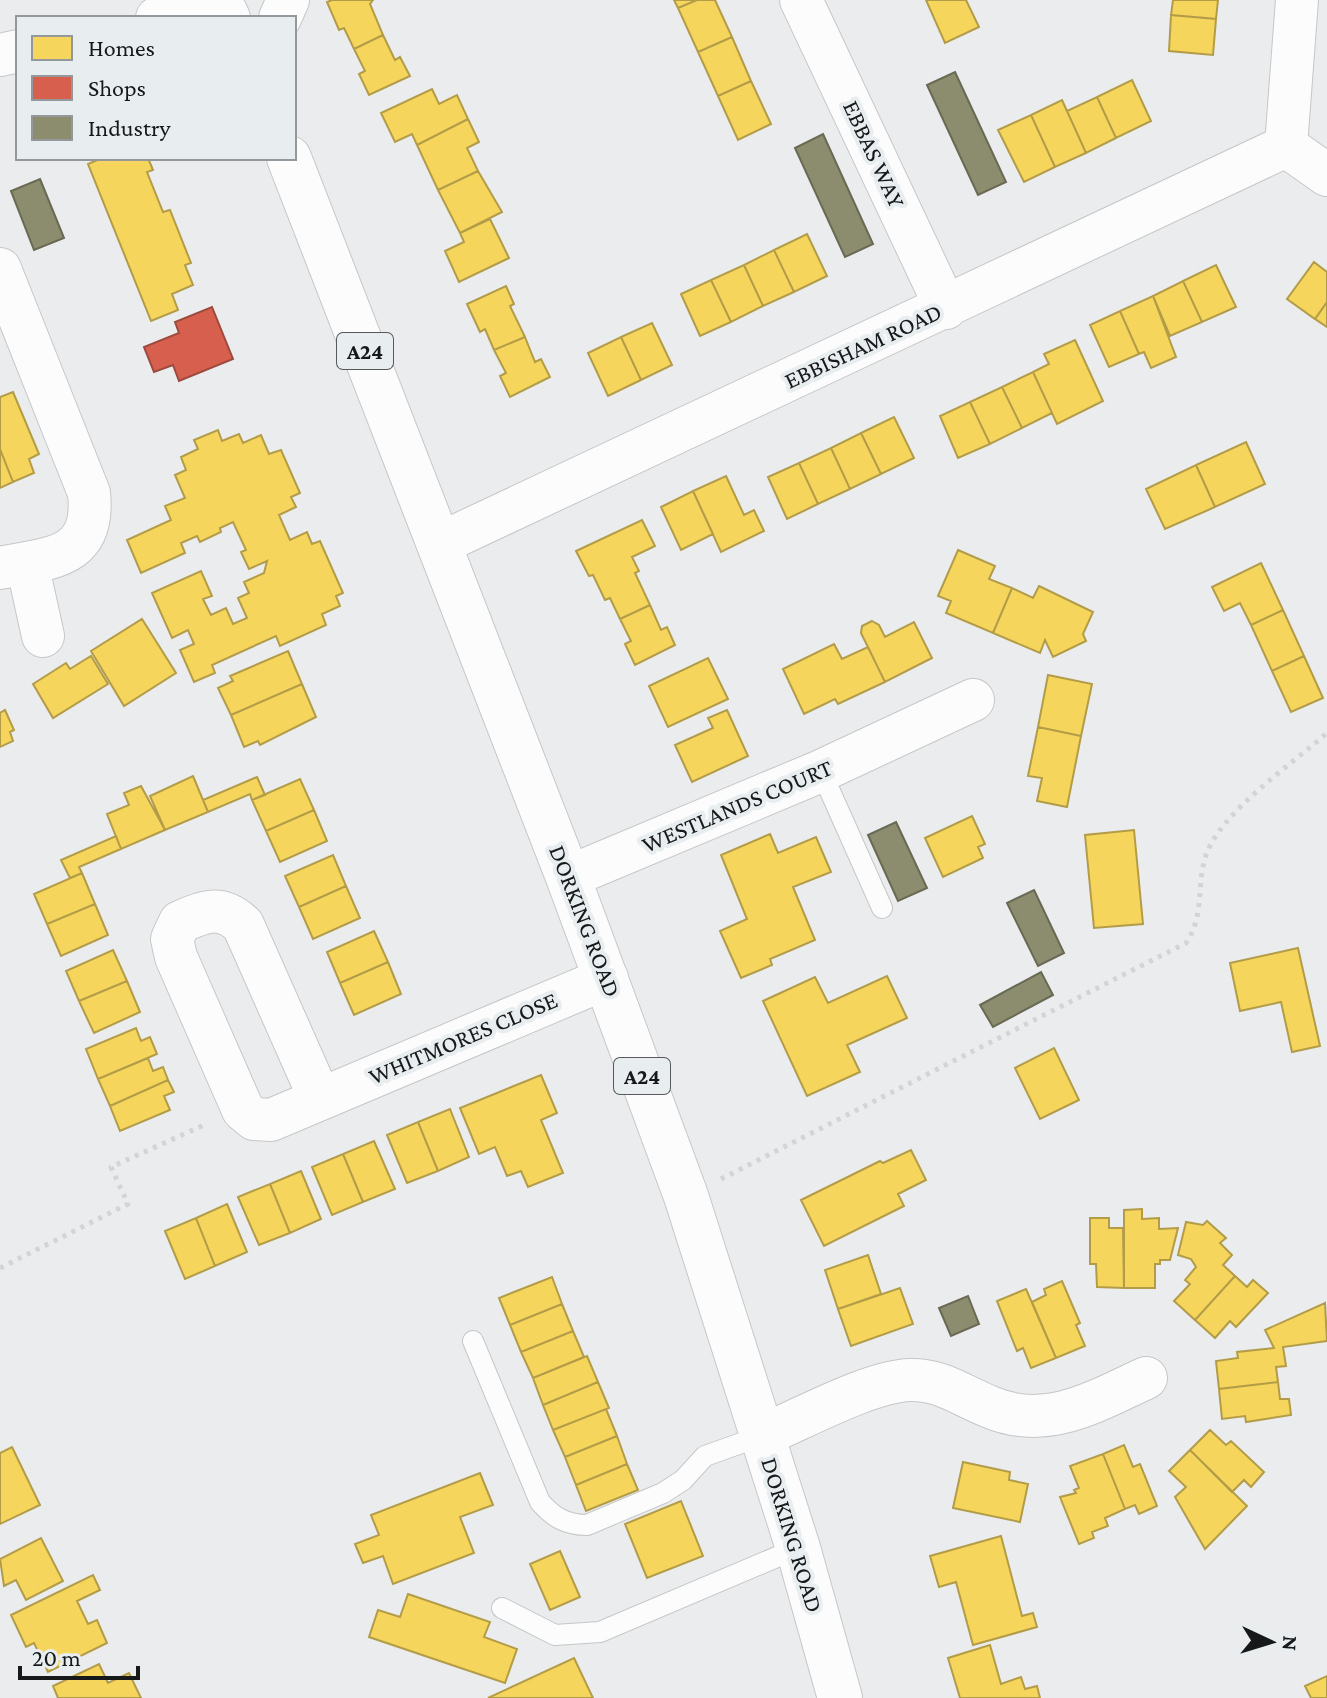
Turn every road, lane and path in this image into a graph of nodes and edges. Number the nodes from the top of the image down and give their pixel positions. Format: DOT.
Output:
graph roads {
  1 [pos="197,0"];
  2 [pos="801,0"];
  3 [pos="1297,0"];
  4 [pos="161,16"];
  5 [pos="1286,146"];
  6 [pos="290,160"];
  7 [pos="1327,175"];
  8 [pos="0,269"];
  9 [pos="946,308"];
  10 [pos="439,544"];
  11 [pos="13,565"];
  12 [pos="43,636"];
  13 [pos="973,700"];
  14 [pos="1327,733"];
  15 [pos="821,771"];
  16 [pos="568,877"];
  17 [pos="882,908"];
  18 [pos="607,978"];
  19 [pos="320,1099"];
  20 [pos="243,1110"];
  21 [pos="686,1196"];
  22 [pos="0,1268"];
  23 [pos="473,1341"];
  24 [pos="1146,1378"];
  25 [pos="761,1436"];
  26 [pos="798,1548"];
  27 [pos="502,1608"];
  28 [pos="840,1698"];
  1 -- 4 [label="street"];
  2 -- 9 [label="street, EBBAS WAY"];
  3 -- 5 [label="street"];
  5 -- 7 [label="street"];
  5 -- 9 [label="street, EBBISHAM ROAD"];
  6 -- 10 [label="highway, DORKING ROAD / A24"];
  8 -- 11 [label="street"];
  9 -- 10 [label="street, EBBISHAM ROAD"];
  10 -- 16 [label="highway, DORKING ROAD / A24"];
  11 -- 12 [label="street"];
  13 -- 15 [label="street, WESTLANDS COURT"];
  14 -- 21 [label="path"];
  15 -- 16 [label="street, WESTLANDS COURT"];
  15 -- 17 [label="lane"];
  16 -- 18 [label="highway, DORKING ROAD / A24"];
  18 -- 19 [label="street, WHITMORES CLOSE"];
  18 -- 21 [label="highway, DORKING ROAD / A24"];
  19 -- 20 [label="street, WHITMORES CLOSE"];
  19 -- 20 [label="street"];
  20 -- 22 [label="path"];
  21 -- 25 [label="highway, DORKING ROAD / A24"];
  23 -- 25 [label="lane"];
  24 -- 25 [label="street"];
  25 -- 26 [label="highway, DORKING ROAD / A24"];
  26 -- 27 [label="lane"];
  26 -- 28 [label="highway, DORKING ROAD / A24"];
}
